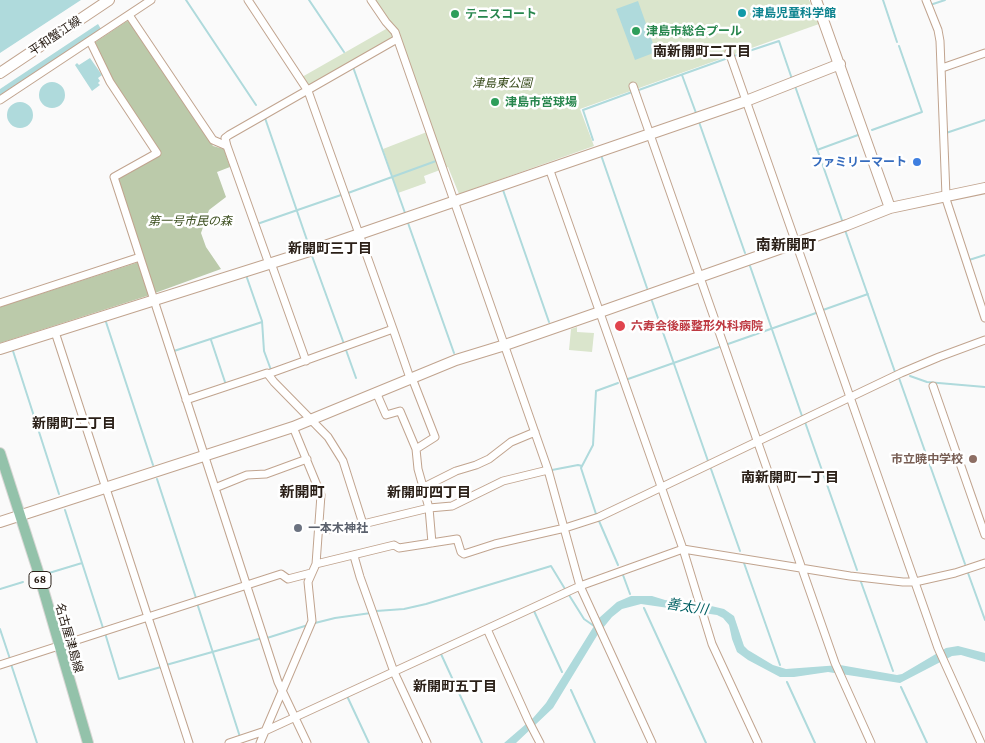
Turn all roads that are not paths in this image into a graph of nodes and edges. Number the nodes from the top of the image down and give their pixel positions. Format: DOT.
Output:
graph roads {
  1 [pos="109,0"];
  2 [pos="151,0"];
  3 [pos="248,0"];
  4 [pos="371,0"];
  5 [pos="816,0"];
  6 [pos="926,0"];
  7 [pos="129,15"];
  8 [pos="397,39"];
  9 [pos="90,41"];
  10 [pos="729,52"];
  11 [pos="985,53"];
  12 [pos="840,64"];
  13 [pos="942,68"];
  14 [pos="0,73"];
  15 [pos="632,86"];
  16 [pos="308,91"];
  17 [pos="0,100"];
  18 [pos="746,102"];
  19 [pos="649,134"];
  20 [pos="227,146"];
  21 [pos="549,168"];
  22 [pos="985,188"];
  23 [pos="946,196"];
  24 [pos="454,201"];
  25 [pos="890,208"];
  26 [pos="358,234"];
  27 [pos="796,243"];
  28 [pos="140,257"];
  29 [pos="270,264"];
  30 [pos="700,276"];
  31 [pos="154,301"];
  32 [pos="0,303"];
  33 [pos="600,312"];
  34 [pos="984,313"];
  35 [pos="393,329"];
  36 [pos="55,332"];
  37 [pos="985,340"];
  38 [pos="505,345"];
  39 [pos="0,349"];
  40 [pos="306,360"];
  41 [pos="268,374"];
  42 [pos="411,378"];
  43 [pos="932,386"];
  44 [pos="376,392"];
  45 [pos="850,398"];
  46 [pos="186,400"];
  47 [pos="312,420"];
  48 [pos="293,427"];
  49 [pos="535,432"];
  50 [pos="757,442"];
  51 [pos="416,449"];
  52 [pos="0,453"];
  53 [pos="205,456"];
  54 [pos="307,459"];
  55 [pos="548,470"];
  56 [pos="424,487"];
  57 [pos="106,488"];
  58 [pos="215,488"];
  59 [pos="661,488"];
  60 [pos="429,508"];
  61 [pos="20,515"];
  62 [pos="0,522"];
  63 [pos="363,524"];
  64 [pos="565,528"];
  65 [pos="319,530"];
  66 [pos="985,535"];
  67 [pos="432,543"];
  68 [pos="683,549"];
  69 [pos="354,556"];
  70 [pos="985,563"];
  71 [pos="316,564"];
  72 [pos="801,568"];
  73 [pos="311,573"];
  74 [pos="915,582"];
  75 [pos="246,585"];
  76 [pos="580,586"];
  77 [pos="148,616"];
  78 [pos="487,629"];
  79 [pos="58,646"];
  80 [pos="0,664"];
  81 [pos="394,672"];
  82 [pos="282,692"];
  83 [pos="294,718"];
  84 [pos="265,731"];
  85 [pos="88,743"];
  86 [pos="189,743"];
  87 [pos="229,743"];
  88 [pos="260,743"];
  89 [pos="307,743"];
  90 [pos="427,743"];
  91 [pos="540,743"];
  92 [pos="652,743"];
  93 [pos="758,743"];
  94 [pos="871,743"];
  95 [pos="981,743"];
  1 -- 14 [label="street, 平和蟹江線"];
  2 -- 7 [label="street"];
  3 -- 16 [label="street"];
  4 -- 8 [label="street"];
  5 -- 12 [label="street"];
  6 -- 13 [label="street"];
  7 -- 9 [label="street"];
  7 -- 20 [label="street"];
  8 -- 16 [label="street"];
  8 -- 24 [label="street"];
  9 -- 17 [label="street"];
  9 -- 28 [label="street"];
  10 -- 18 [label="street"];
  11 -- 13 [label="street"];
  12 -- 18 [label="street"];
  12 -- 25 [label="street"];
  13 -- 23 [label="street"];
  15 -- 19 [label="street"];
  16 -- 20 [label="street"];
  16 -- 26 [label="street"];
  18 -- 19 [label="street"];
  18 -- 27 [label="street"];
  19 -- 21 [label="street"];
  19 -- 30 [label="street"];
  20 -- 29 [label="street"];
  21 -- 24 [label="street"];
  21 -- 33 [label="street"];
  22 -- 23 [label="street"];
  23 -- 25 [label="street"];
  23 -- 34 [label="street"];
  24 -- 26 [label="street"];
  24 -- 38 [label="street"];
  25 -- 27 [label="street"];
  26 -- 29 [label="street"];
  26 -- 35 [label="street"];
  27 -- 30 [label="street"];
  27 -- 45 [label="street"];
  28 -- 31 [label="street"];
  28 -- 32 [label="street"];
  29 -- 31 [label="street"];
  29 -- 40 [label="street"];
  30 -- 33 [label="street"];
  30 -- 50 [label="street"];
  31 -- 36 [label="street"];
  31 -- 46 [label="street"];
  33 -- 38 [label="street"];
  33 -- 59 [label="street"];
  35 -- 40 [label="street"];
  35 -- 42 [label="street"];
  36 -- 39 [label="street"];
  36 -- 57 [label="street"];
  37 -- 45 [label="street"];
  38 -- 42 [label="street"];
  38 -- 49 [label="street"];
  40 -- 41 [label="street"];
  41 -- 46 [label="street"];
  41 -- 47 [label="street"];
  42 -- 44 [label="street"];
  42 -- 51 [label="street"];
  43 -- 66 [label="street"];
  44 -- 47 [label="street"];
  44 -- 51 [label="street"];
  45 -- 50 [label="street"];
  45 -- 74 [label="street"];
  46 -- 53 [label="street"];
  47 -- 48 [label="street"];
  47 -- 63 [label="street"];
  48 -- 53 [label="street"];
  48 -- 54 [label="street"];
  49 -- 55 [label="street"];
  49 -- 56 [label="street"];
  50 -- 59 [label="street"];
  50 -- 72 [label="street"];
  51 -- 56 [label="street"];
  52 -- 61 [label="main road, 名古屋津島線 / 68"];
  53 -- 57 [label="street"];
  53 -- 58 [label="street"];
  54 -- 58 [label="street"];
  54 -- 65 [label="street"];
  55 -- 60 [label="street"];
  55 -- 64 [label="street"];
  56 -- 60 [label="street"];
  57 -- 61 [label="street"];
  57 -- 77 [label="street"];
  58 -- 75 [label="street"];
  59 -- 64 [label="street"];
  59 -- 68 [label="street"];
  60 -- 63 [label="street"];
  60 -- 67 [label="street"];
  61 -- 62 [label="street"];
  61 -- 79 [label="main road, 名古屋津島線 / 68"];
  63 -- 65 [label="street"];
  64 -- 67 [label="street"];
  64 -- 76 [label="street"];
  65 -- 71 [label="street"];
  67 -- 69 [label="street"];
  68 -- 72 [label="street"];
  68 -- 76 [label="street"];
  68 -- 93 [label="street"];
  69 -- 71 [label="street"];
  69 -- 81 [label="street"];
  70 -- 74 [label="street"];
  71 -- 73 [label="street"];
  72 -- 74 [label="street"];
  72 -- 94 [label="street"];
  73 -- 75 [label="street"];
  73 -- 82 [label="street"];
  74 -- 95 [label="street"];
  75 -- 77 [label="street"];
  75 -- 82 [label="street"];
  76 -- 78 [label="street"];
  76 -- 92 [label="street"];
  77 -- 79 [label="street"];
  77 -- 86 [label="street"];
  78 -- 81 [label="street"];
  78 -- 91 [label="street"];
  79 -- 80 [label="street"];
  79 -- 85 [label="main road, 名古屋津島線 / 68"];
  81 -- 83 [label="street"];
  81 -- 90 [label="street"];
  82 -- 83 [label="street"];
  82 -- 84 [label="street"];
  83 -- 84 [label="street"];
  83 -- 89 [label="street"];
  84 -- 87 [label="street"];
  84 -- 88 [label="street"];
}
